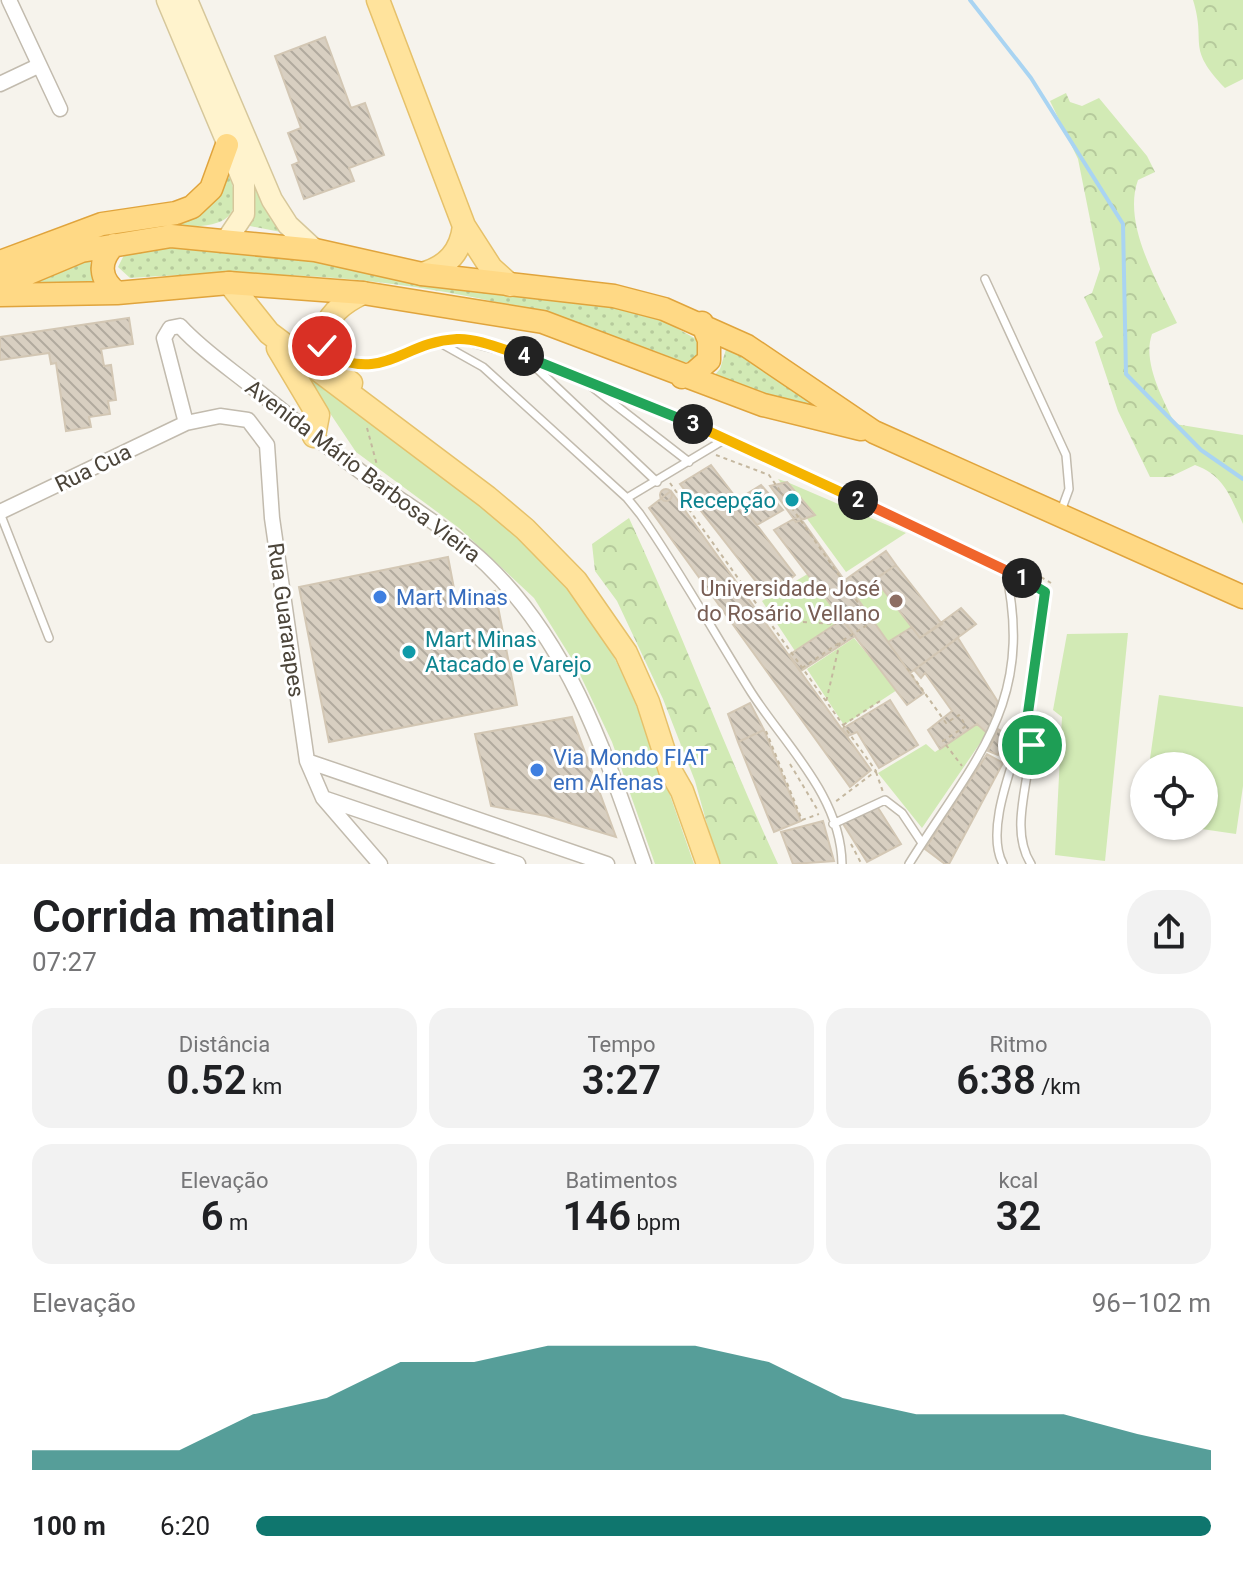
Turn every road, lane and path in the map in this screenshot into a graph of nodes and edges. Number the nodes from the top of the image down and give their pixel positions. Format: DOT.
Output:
graph roads {
  1 [pos="9,0"];
  2 [pos="167,0"];
  3 [pos="187,0"];
  4 [pos="378,0"];
  5 [pos="199,52"];
  6 [pos="38,66"];
  7 [pos="0,84"];
  8 [pos="60,109"];
  9 [pos="227,145"];
  10 [pos="464,226"];
  11 [pos="228,238"];
  12 [pos="114,245"];
  13 [pos="315,250"];
  14 [pos="25,252"];
  15 [pos="59,259"];
  16 [pos="0,261"];
  17 [pos="422,274"];
  18 [pos="985,279"];
  19 [pos="229,283"];
  20 [pos="0,285"];
  21 [pos="510,285"];
  22 [pos="117,293"];
  23 [pos="363,293"];
  24 [pos="0,295"];
  25 [pos="702,323"];
  26 [pos="269,333"];
  27 [pos="442,344"];
  28 [pos="325,354"];
  29 [pos="525,357"];
  30 [pos="682,377"];
  31 [pos="583,380"];
  32 [pos="186,423"];
  33 [pos="366,423"];
  34 [pos="874,432"];
  35 [pos="314,436"];
  36 [pos="727,438"];
  37 [pos="716,455"];
  38 [pos="689,462"];
  39 [pos="377,465"];
  40 [pos="657,482"];
  41 [pos="669,482"];
  42 [pos="627,498"];
  43 [pos="0,512"];
  44 [pos="1058,517"];
  45 [pos="1005,568"];
  46 [pos="1243,597"];
  47 [pos="861,607"];
  48 [pos="771,620"];
  49 [pos="49,638"];
  50 [pos="840,642"];
  51 [pos="802,668"];
  52 [pos="907,668"];
  53 [pos="880,701"];
  54 [pos="826,703"];
  55 [pos="1028,713"];
  56 [pos="842,726"];
  57 [pos="307,761"];
  58 [pos="876,771"];
  59 [pos="968,773"];
  60 [pos="682,791"];
  61 [pos="323,798"];
  62 [pos="885,800"];
  63 [pos="828,807"];
  64 [pos="833,824"];
  65 [pos="922,843"];
  66 [pos="380,864"];
  67 [pos="518,864"];
  68 [pos="607,864"];
  69 [pos="644,864"];
  70 [pos="708,864"];
  71 [pos="842,864"];
  72 [pos="909,864"];
  73 [pos="1003,864"];
  74 [pos="1031,864"];
  1 -- 6 [label="street"];
  2 -- 5 [label="main road"];
  3 -- 5 [label="main road"];
  4 -- 10 [label="main road"];
  5 -- 9 [label="main road"];
  5 -- 13 [label="main road"];
  6 -- 7 [label="street"];
  6 -- 8 [label="street"];
  9 -- 11 [label="main road"];
  9 -- 14 [label="highway"];
  10 -- 17 [label="main road"];
  10 -- 21 [label="main road"];
  11 -- 12 [label="highway"];
  11 -- 13 [label="highway"];
  12 -- 15 [label="highway"];
  12 -- 22 [label="highway"];
  13 -- 17 [label="highway"];
  14 -- 15 [label="highway"];
  14 -- 16 [label="highway"];
  15 -- 20 [label="highway"];
  17 -- 21 [label="highway"];
  18 -- 44 [label="lane"];
  19 -- 22 [label="highway"];
  19 -- 23 [label="highway"];
  19 -- 26 [label="main road"];
  21 -- 25 [label="highway"];
  22 -- 24 [label="highway"];
  23 -- 28 [label="main road"];
  23 -- 30 [label="highway"];
  25 -- 30 [label="highway"];
  25 -- 34 [label="highway"];
  26 -- 35 [label="main road"];
  26 -- 60 [label="main road"];
  27 -- 28 [label="lane"];
  27 -- 29 [label="lane"];
  27 -- 42 [label="lane"];
  28 -- 60 [label="main road"];
  29 -- 31 [label="lane"];
  29 -- 40 [label="lane"];
  30 -- 34 [label="highway"];
  31 -- 36 [label="lane"];
  31 -- 38 [label="lane"];
  32 -- 35 [label="street, Avenida Mário Barbosa Vieira"];
  32 -- 43 [label="street, Rua Cua"];
  32 -- 57 [label="street, Rua Guararapes"];
  33 -- 39 [label="path"];
  34 -- 44 [label="highway"];
  35 -- 69 [label="street, Avenida Mário Barbosa Vieira"];
  36 -- 38 [label="lane"];
  36 -- 45 [label="lane"];
  37 -- 47 [label="path"];
  38 -- 40 [label="lane"];
  40 -- 42 [label="lane"];
  41 -- 48 [label="path"];
  42 -- 63 [label="lane"];
  43 -- 49 [label="lane"];
  44 -- 46 [label="highway"];
  45 -- 55 [label="lane"];
  45 -- 59 [label="lane"];
  47 -- 48 [label="path"];
  47 -- 50 [label="path"];
  48 -- 51 [label="path"];
  50 -- 51 [label="path"];
  50 -- 54 [label="path"];
  51 -- 54 [label="path"];
  52 -- 59 [label="path"];
  53 -- 56 [label="path"];
  54 -- 56 [label="path"];
  55 -- 73 [label="lane"];
  55 -- 74 [label="lane"];
  56 -- 58 [label="path"];
  57 -- 61 [label="street, Rua Guararapes"];
  57 -- 68 [label="street"];
  58 -- 62 [label="path"];
  58 -- 63 [label="path"];
  59 -- 65 [label="lane"];
  60 -- 70 [label="main road"];
  61 -- 66 [label="street, Rua Guararapes"];
  61 -- 67 [label="street"];
  62 -- 64 [label="lane"];
  62 -- 65 [label="lane"];
  63 -- 64 [label="lane"];
  64 -- 71 [label="lane"];
  65 -- 72 [label="lane"];
}
